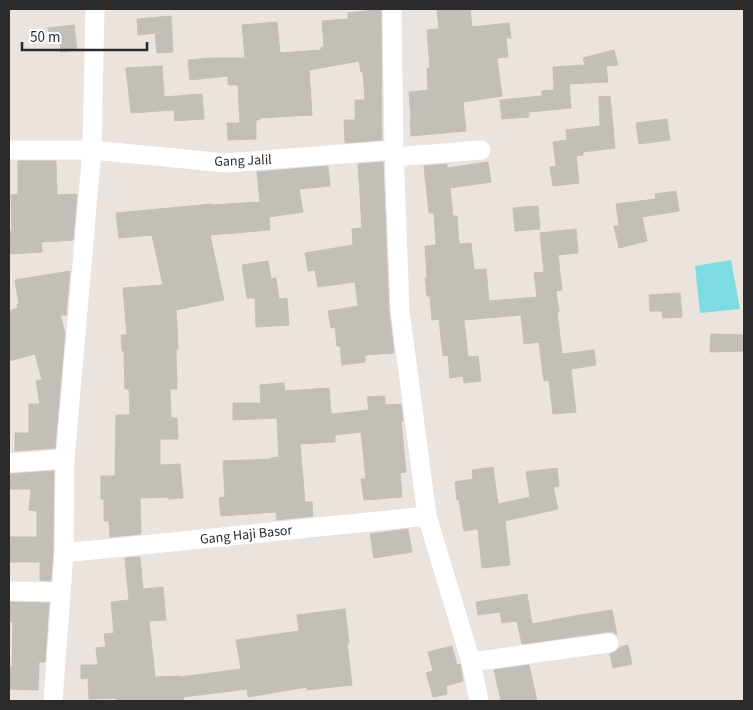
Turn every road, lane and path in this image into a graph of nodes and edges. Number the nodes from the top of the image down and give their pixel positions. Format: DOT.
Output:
graph roads {
  1 [pos="95,9"];
  2 [pos="392,9"];
  3 [pos="9,150"];
  4 [pos="92,150"];
  5 [pos="481,150"];
  6 [pos="394,154"];
  7 [pos="65,459"];
  8 [pos="9,463"];
  9 [pos="427,516"];
  10 [pos="64,553"];
  11 [pos="9,591"];
  12 [pos="61,592"];
  13 [pos="609,643"];
  14 [pos="471,662"];
  15 [pos="52,701"];
  16 [pos="479,701"];
  1 -- 4 [label="street"];
  2 -- 6 [label="street"];
  3 -- 4 [label="street, Gang Jalil"];
  4 -- 6 [label="street, Gang Jalil"];
  4 -- 7 [label="street"];
  5 -- 6 [label="street, Gang Jalil"];
  6 -- 9 [label="street"];
  7 -- 8 [label="street"];
  7 -- 10 [label="street"];
  9 -- 10 [label="street, Gang Haji Basor"];
  9 -- 14 [label="street"];
  10 -- 12 [label="street"];
  11 -- 12 [label="street"];
  12 -- 15 [label="street"];
  13 -- 14 [label="street"];
  14 -- 16 [label="street"];
}
